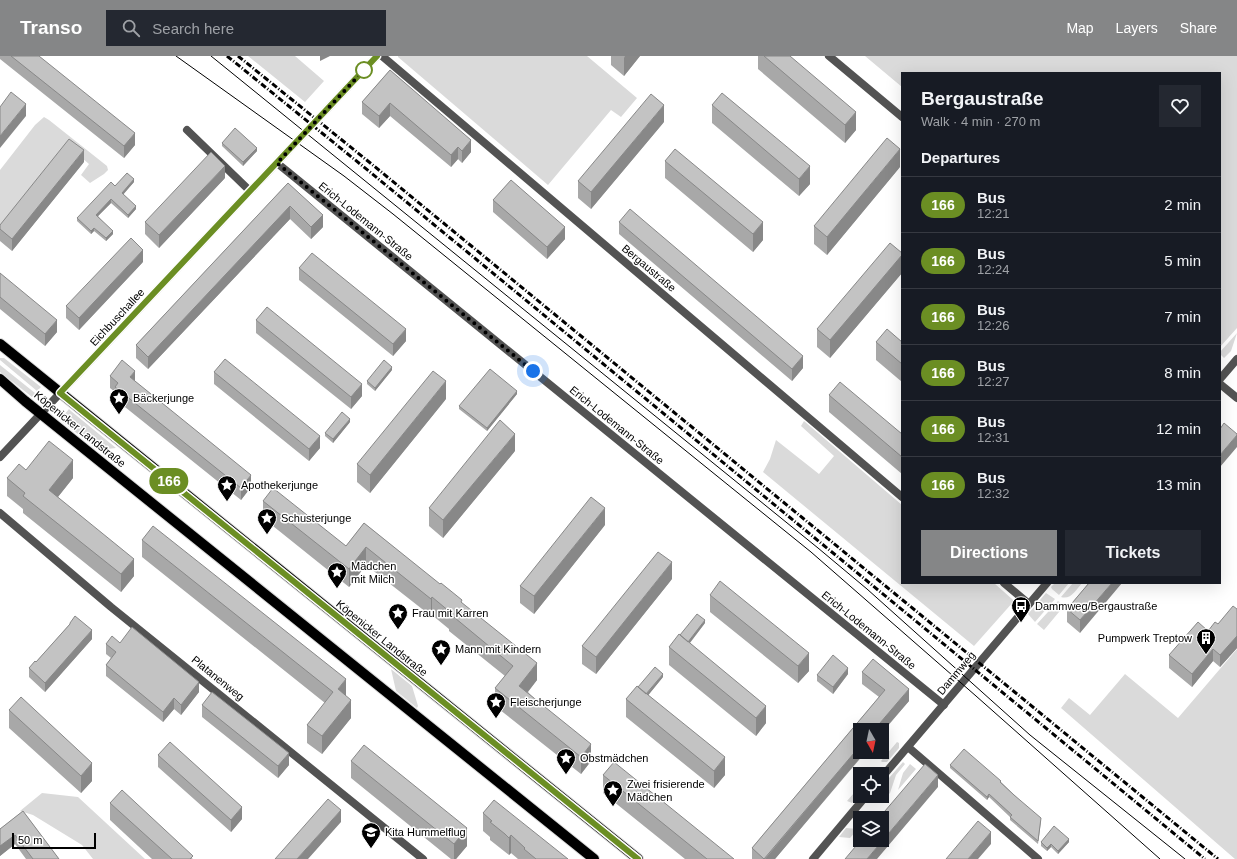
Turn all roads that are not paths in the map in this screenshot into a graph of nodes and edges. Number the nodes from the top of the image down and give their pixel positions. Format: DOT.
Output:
graph roads {
  1 [pos="377,56"];
  2 [pos="382,56"];
  3 [pos="829,56"];
  4 [pos="901,116"];
  5 [pos="187,130"];
  6 [pos="277,163"];
  7 [pos="250,191"];
  8 [pos="0,344"];
  9 [pos="1237,359"];
  10 [pos="1221,378"];
  11 [pos="0,379"];
  12 [pos="1221,385"];
  13 [pos="60,393"];
  14 [pos="1237,398"];
  15 [pos="41,414"];
  16 [pos="0,457"];
  17 [pos="901,496"];
  18 [pos="0,513"];
  19 [pos="1005,584"];
  20 [pos="1046,584"];
  21 [pos="1029,604"];
  22 [pos="944,705"];
  23 [pos="908,747"];
  24 [pos="889,769"];
  25 [pos="860,803"];
  26 [pos="423,859"];
  27 [pos="594,859"];
  28 [pos="638,859"];
  29 [pos="813,859"];
  30 [pos="1038,859"];
  1 -- 6 [label="street, Eichbuschallee"];
  2 -- 17 [label="street, Bergaustraße"];
  3 -- 4 [label="street"];
  5 -- 7 [label="street"];
  6 -- 7 [label="street, Eichbuschallee"];
  6 -- 22 [label="street, Erich-Lodemann-Straße"];
  7 -- 13 [label="street, Eichbuschallee"];
  8 -- 13 [label="main road, Köpenicker Landstraße"];
  9 -- 10 [label="street"];
  11 -- 15 [label="main road, Köpenicker Landstraße"];
  12 -- 14 [label="street"];
  13 -- 15 [label="street, Eichbuschallee"];
  13 -- 28 [label="main road, Köpenicker Landstraße"];
  15 -- 16 [label="street, Eichbuschallee"];
  15 -- 27 [label="main road, Köpenicker Landstraße"];
  18 -- 26 [label="street, Platanenweg"];
  19 -- 21 [label="street"];
  20 -- 21 [label="street, Dammweg"];
  21 -- 22 [label="street, Dammweg"];
  22 -- 23 [label="street, Dammweg"];
  23 -- 24 [label="street, Dammweg"];
  23 -- 30 [label="street"];
  25 -- 29 [label="street"];
}
